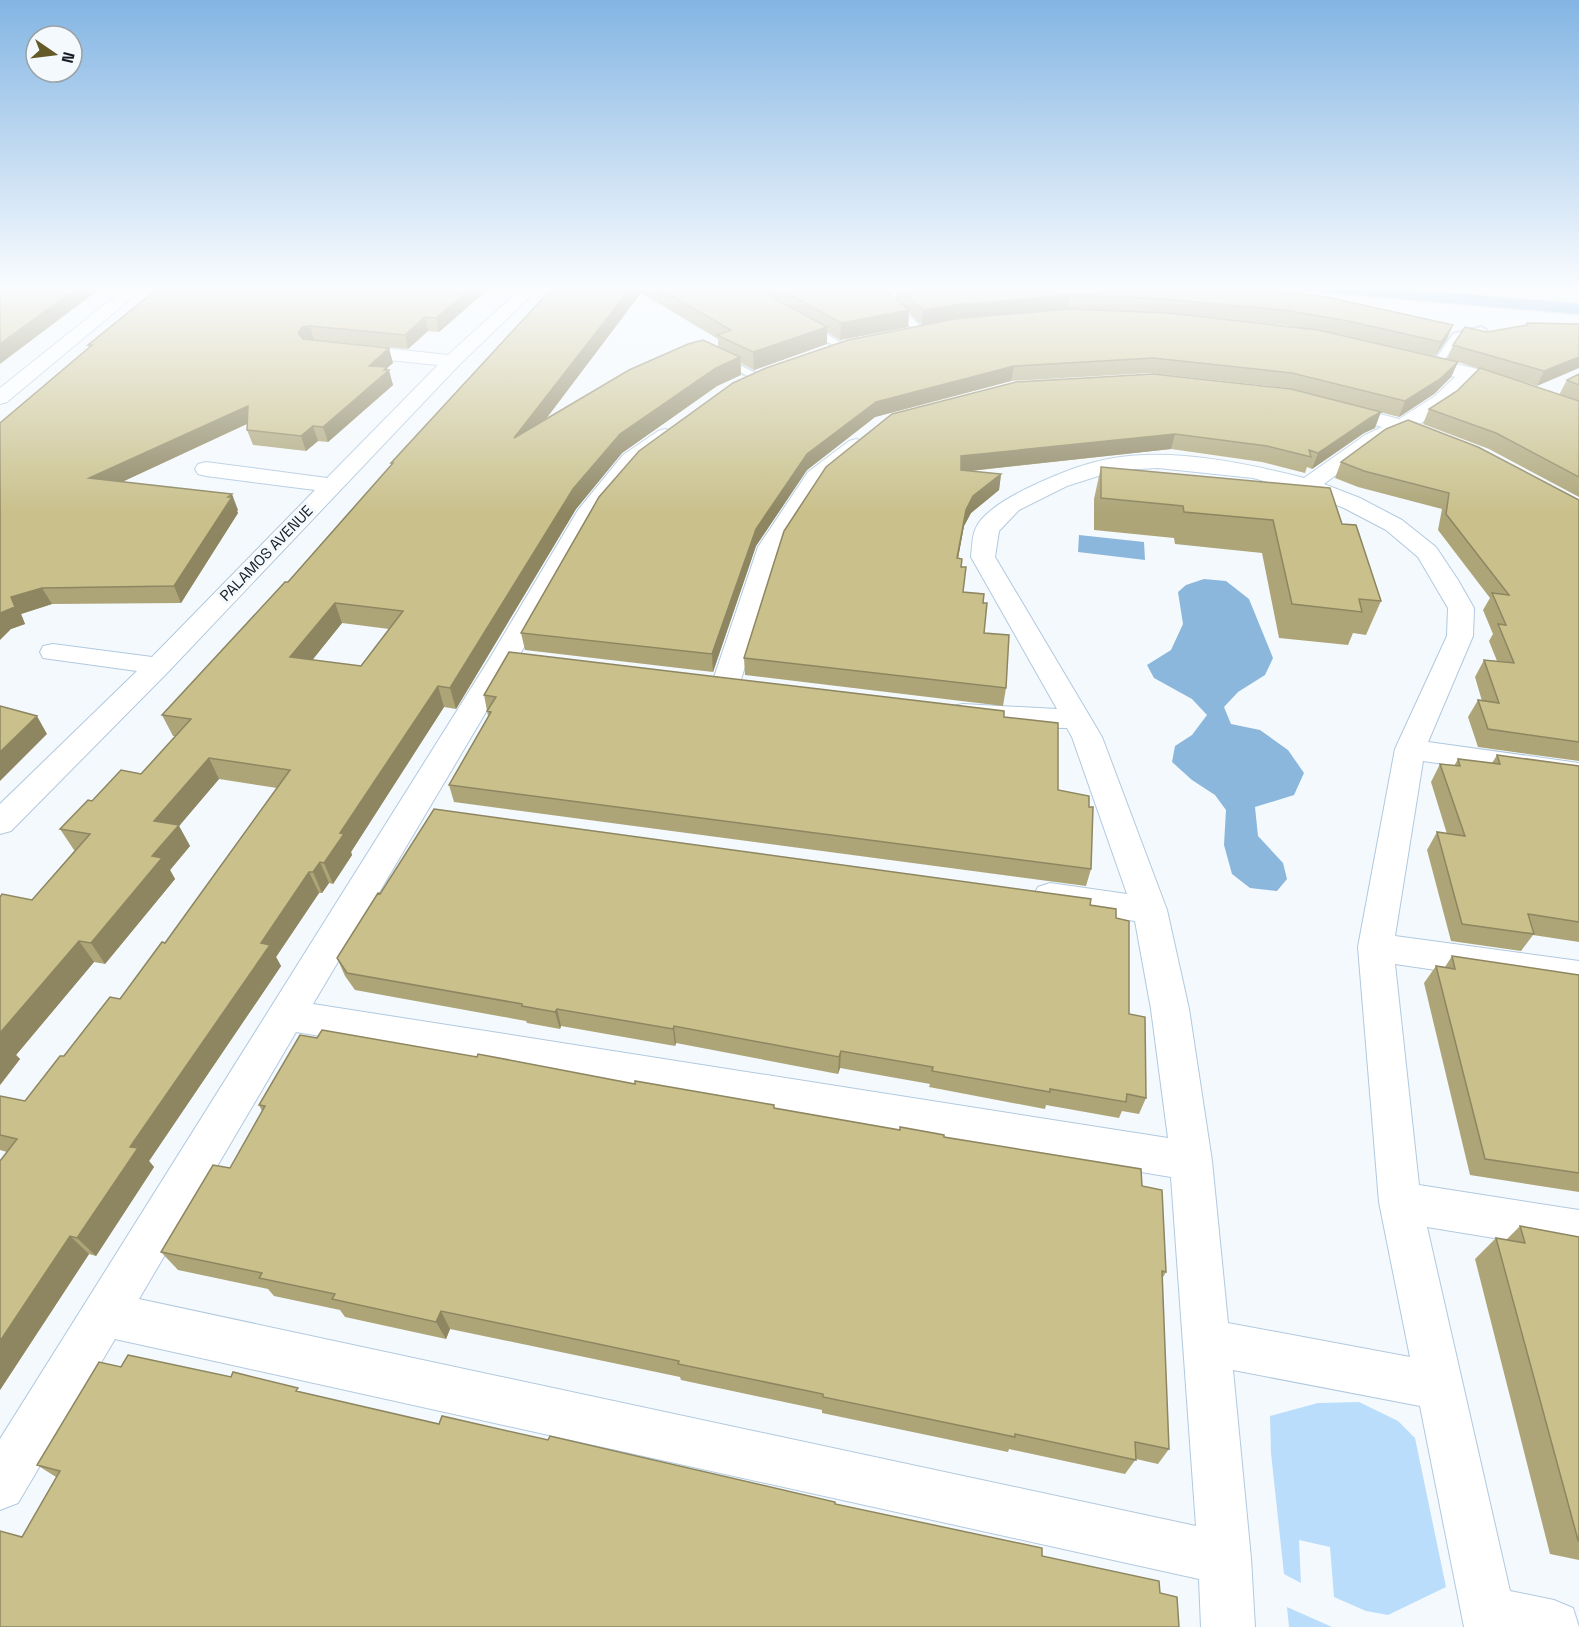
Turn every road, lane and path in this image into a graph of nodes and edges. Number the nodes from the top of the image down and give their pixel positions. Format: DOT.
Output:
graph roads {
  1 [pos="46,361"];
  2 [pos="452,361"];
  3 [pos="728,361"];
  4 [pos="1415,361"];
  5 [pos="1439,361"];
  6 [pos="1436,366"];
  7 [pos="769,373"];
  8 [pos="1470,374"];
  9 [pos="725,392"];
  10 [pos="0,398"];
  11 [pos="1322,405"];
  12 [pos="1579,412"];
  13 [pos="687,419"];
  14 [pos="1402,426"];
  15 [pos="875,430"];
  16 [pos="1458,447"];
  17 [pos="206,469"];
  18 [pos="330,485"];
  19 [pos="1308,486"];
  20 [pos="53,652"];
  21 [pos="158,666"];
  22 [pos="725,686"];
  23 [pos="932,709"];
  24 [pos="1077,719"];
  25 [pos="1410,749"];
  26 [pos="1579,772"];
  27 [pos="412,810"];
  28 [pos="447,814"];
  29 [pos="0,823"];
  30 [pos="1021,892"];
  31 [pos="1150,910"];
  32 [pos="1376,947"];
  33 [pos="1579,976"];
  34 [pos="287,1015"];
  35 [pos="1191,1161"];
  36 [pos="1400,1202"];
  37 [pos="1579,1232"];
  38 [pos="104,1314"];
  39 [pos="1207,1342"];
  40 [pos="1440,1386"];
  41 [pos="0,1485"];
  42 [pos="1225,1558"];
  43 [pos="1489,1620"];
  44 [pos="1228,1627"];
  45 [pos="1554,1627"];
  1 -- 10 [label="street"];
  2 -- 18 [label="street, PALAMOS AVENUE"];
  3 -- 7 [label="lane"];
  4 -- 6 [label="street"];
  5 -- 6 [label="lane"];
  6 -- 8 [label="street"];
  7 -- 9 [label="street"];
  8 -- 12 [label="street"];
  8 -- 14 [label="street"];
  11 -- 14 [label="street"];
  13 -- 27 [label="street"];
  14 -- 16 [label="street"];
  14 -- 19 [label="street"];
  15 -- 22 [label="street"];
  17 -- 18 [label="street"];
  18 -- 21 [label="street, PALAMOS AVENUE"];
  19 -- 24 [label="street"];
  19 -- 25 [label="street"];
  20 -- 21 [label="street"];
  21 -- 29 [label="street, PALAMOS AVENUE"];
  23 -- 24 [label="street"];
  24 -- 31 [label="street"];
  25 -- 26 [label="street"];
  25 -- 32 [label="street"];
  27 -- 28 [label="street"];
  27 -- 34 [label="street"];
  30 -- 31 [label="street"];
  31 -- 35 [label="street"];
  32 -- 33 [label="street"];
  32 -- 36 [label="street"];
  34 -- 35 [label="street"];
  34 -- 38 [label="street"];
  35 -- 39 [label="street"];
  36 -- 37 [label="street"];
  36 -- 40 [label="street"];
  38 -- 41 [label="street"];
  38 -- 42 [label="street"];
  39 -- 40 [label="street"];
  39 -- 42 [label="street"];
  40 -- 43 [label="street"];
  42 -- 44 [label="street"];
  43 -- 45 [label="street"];
}
